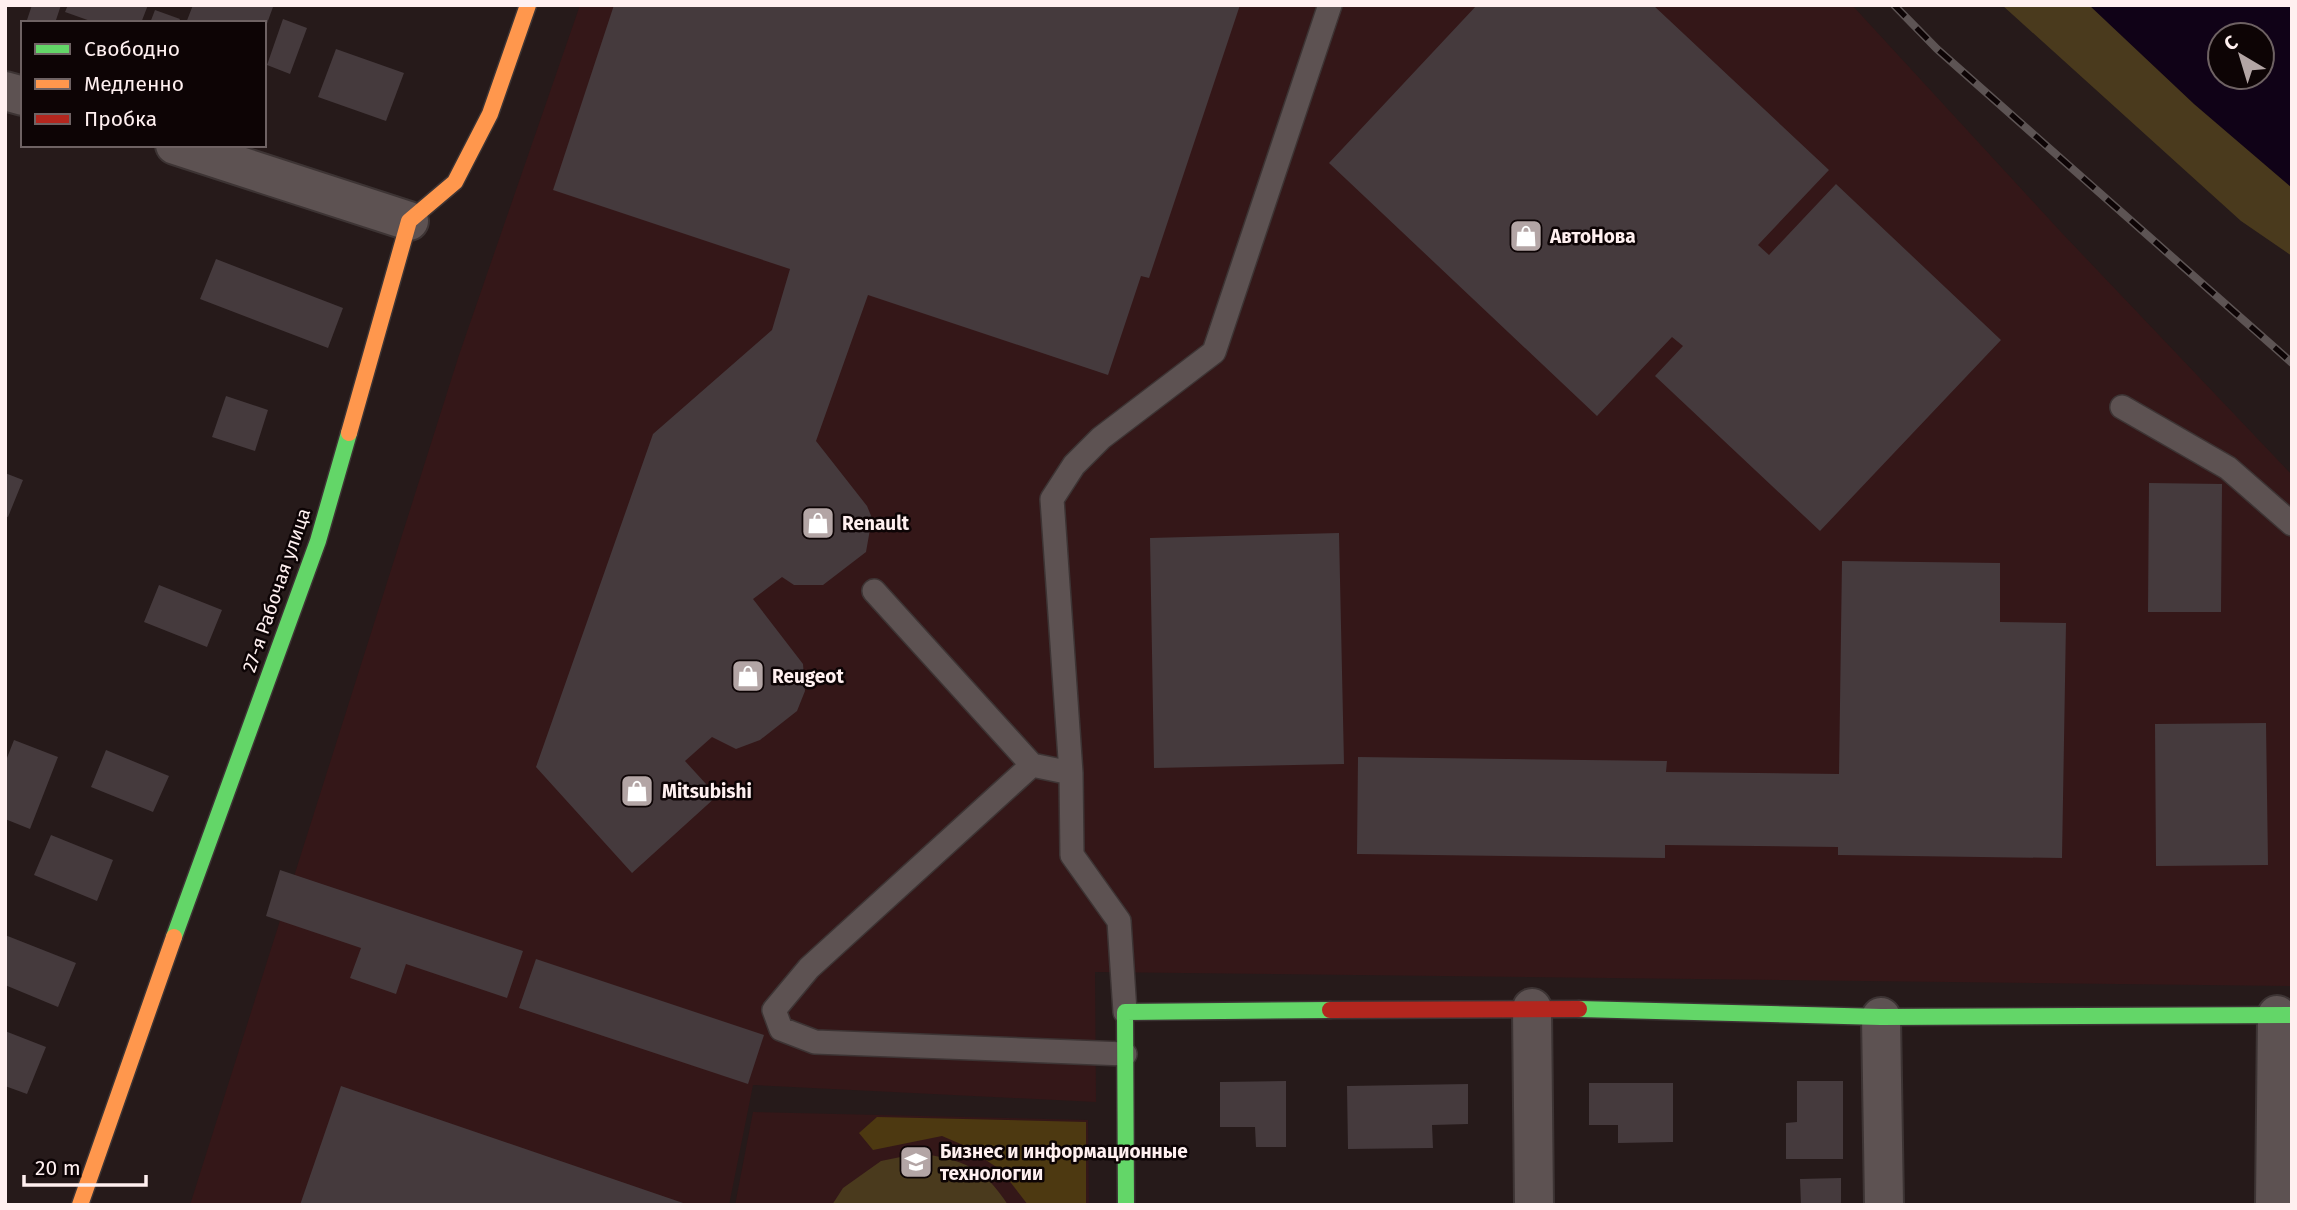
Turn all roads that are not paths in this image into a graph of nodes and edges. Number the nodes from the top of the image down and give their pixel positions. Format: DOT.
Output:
graph roads {
  1 [pos="528,5"];
  2 [pos="1330,5"];
  3 [pos="181,147"];
  4 [pos="409,221"];
  5 [pos="2122,407"];
  6 [pos="2292,524"];
  7 [pos="874,591"];
  8 [pos="1032,765"];
  9 [pos="1071,773"];
  10 [pos="1532,1008"];
  11 [pos="1125,1012"];
  12 [pos="2284,1015"];
  13 [pos="1881,1017"];
  14 [pos="1125,1054"];
  15 [pos="80,1205"];
  16 [pos="1126,1205"];
  17 [pos="1534,1205"];
  18 [pos="1884,1205"];
  19 [pos="2275,1205"];
  1 -- 4 [label="street"];
  2 -- 9 [label="lane"];
  3 -- 4 [label="street"];
  4 -- 15 [label="street, 27-я Рабочая улица"];
  5 -- 6 [label="lane"];
  7 -- 8 [label="lane"];
  8 -- 9 [label="lane"];
  8 -- 14 [label="lane"];
  9 -- 11 [label="lane"];
  10 -- 11 [label="street"];
  10 -- 13 [label="street"];
  10 -- 17 [label="street"];
  11 -- 14 [label="street"];
  12 -- 13 [label="street"];
  12 -- 19 [label="street"];
  13 -- 18 [label="street"];
  14 -- 16 [label="street"];
}
